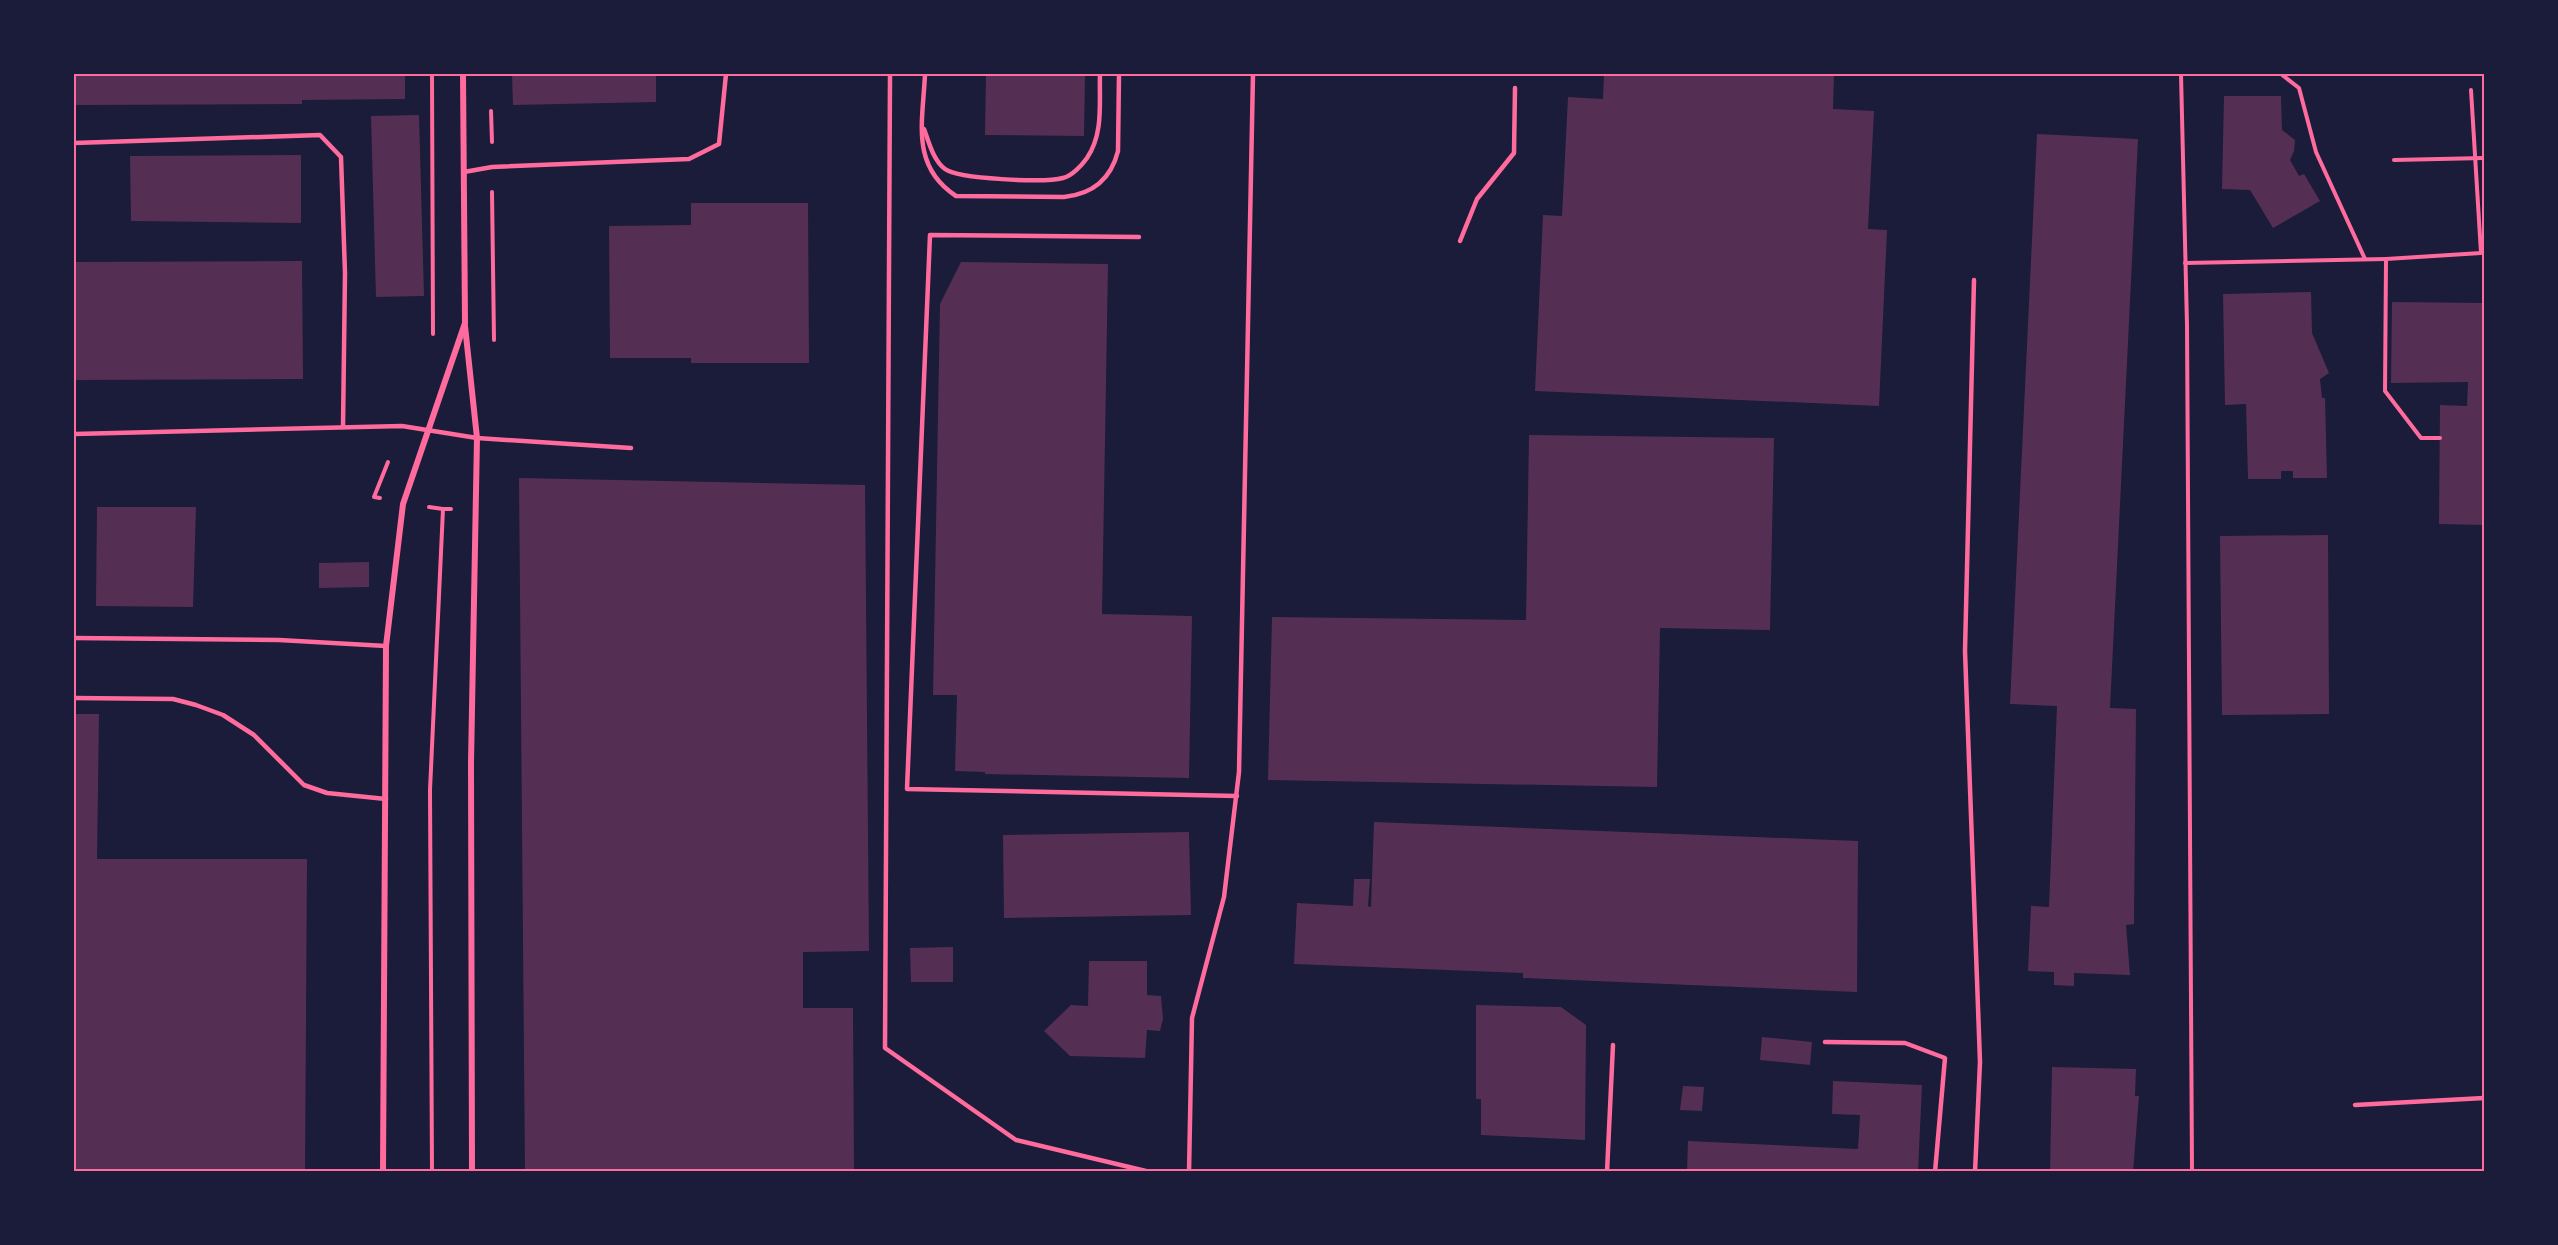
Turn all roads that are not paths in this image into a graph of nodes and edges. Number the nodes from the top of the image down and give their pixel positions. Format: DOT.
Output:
graph roads {
  1 [pos="464,74"];
  2 [pos="726,74"];
  3 [pos="890,74"];
  4 [pos="925,74"];
  5 [pos="1100,74"];
  6 [pos="1119,74"];
  7 [pos="1253,74"];
  8 [pos="1515,88"];
  9 [pos="923,126"];
  10 [pos="74,143"];
  11 [pos="464,172"];
  12 [pos="1139,237"];
  13 [pos="1460,241"];
  14 [pos="1974,280"];
  15 [pos="465,323"];
  16 [pos="343,428"];
  17 [pos="429,430"];
  18 [pos="74,434"];
  19 [pos="477,438"];
  20 [pos="631,448"];
  21 [pos="74,638"];
  22 [pos="386,646"];
  23 [pos="74,698"];
  24 [pos="1237,796"];
  25 [pos="386,799"];
  26 [pos="1825,1042"];
  27 [pos="1613,1045"];
  28 [pos="2484,1098"];
  29 [pos="2355,1105"];
  30 [pos="383,1172"];
  31 [pos="472,1172"];
  32 [pos="1150,1172"];
  33 [pos="1189,1172"];
  34 [pos="1607,1172"];
  35 [pos="1935,1172"];
  36 [pos="1975,1172"];
  1 -- 11 [label="street"];
  2 -- 11 [label="lane"];
  3 -- 32 [label="lane"];
  4 -- 9 [label="lane"];
  5 -- 9 [label="lane"];
  6 -- 9 [label="lane"];
  7 -- 24 [label="lane"];
  8 -- 13 [label="lane"];
  10 -- 16 [label="lane"];
  11 -- 15 [label="street"];
  12 -- 24 [label="lane"];
  14 -- 36 [label="lane"];
  15 -- 17 [label="street"];
  15 -- 19 [label="street"];
  16 -- 17 [label="lane"];
  16 -- 18 [label="lane"];
  17 -- 19 [label="lane"];
  17 -- 22 [label="street"];
  19 -- 20 [label="lane"];
  19 -- 31 [label="street"];
  21 -- 22 [label="lane"];
  22 -- 25 [label="street"];
  23 -- 25 [label="lane"];
  24 -- 33 [label="lane"];
  25 -- 30 [label="street"];
  26 -- 35 [label="lane"];
  27 -- 34 [label="lane"];
  28 -- 29 [label="lane"];
}
